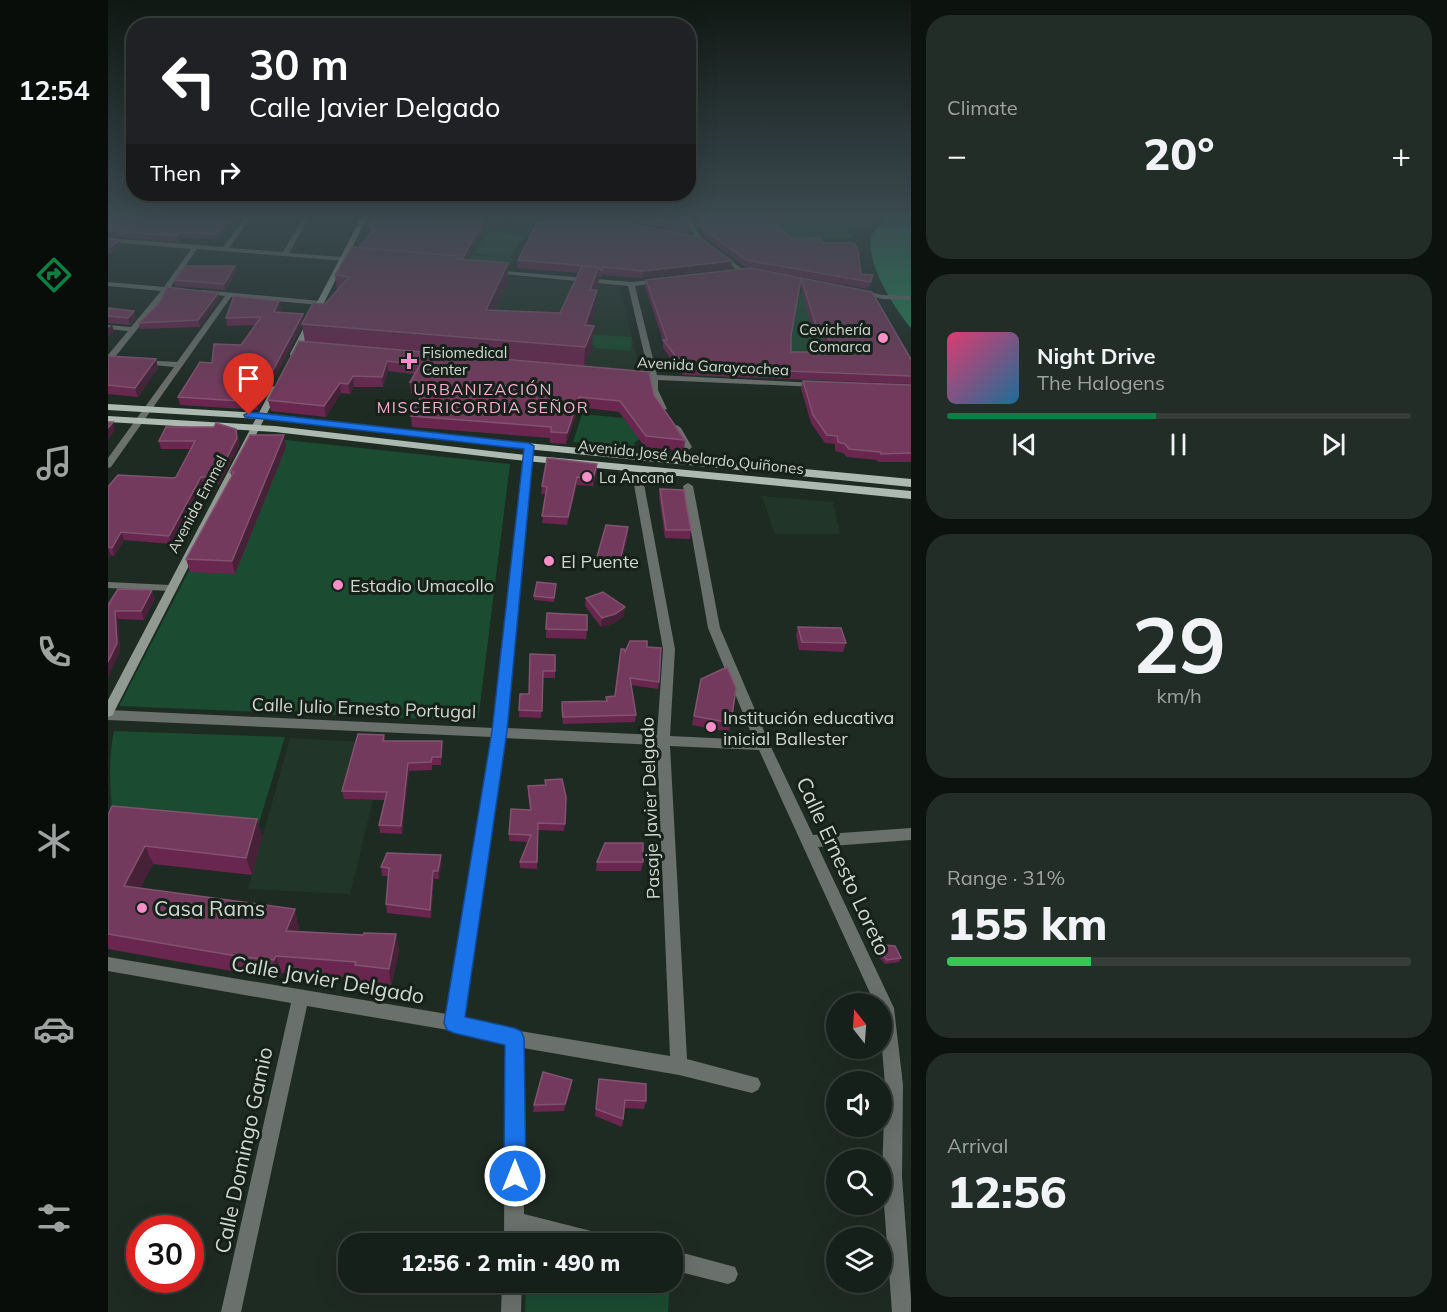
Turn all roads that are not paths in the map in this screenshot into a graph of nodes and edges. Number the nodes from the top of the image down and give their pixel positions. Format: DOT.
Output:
graph roads {
  1 [pos="174,277"];
  2 [pos="333,277"];
  3 [pos="553,277"];
  4 [pos="664,280"];
  5 [pos="108,284"];
  6 [pos="631,284"];
  7 [pos="166,289"];
  8 [pos="187,291"];
  9 [pos="855,291"];
  10 [pos="197,292"];
  11 [pos="229,295"];
  12 [pos="874,295"];
  13 [pos="911,298"];
  14 [pos="320,303"];
  15 [pos="881,308"];
  16 [pos="108,327"];
  17 [pos="133,329"];
  18 [pos="298,346"];
  19 [pos="308,347"];
  20 [pos="108,360"];
  21 [pos="118,360"];
  22 [pos="129,361"];
  23 [pos="290,361"];
  24 [pos="181,365"];
  25 [pos="621,375"];
  26 [pos="654,378"];
  27 [pos="281,379"];
  28 [pos="831,386"];
  29 [pos="108,407"];
  30 [pos="146,409"];
  31 [pos="261,416"];
  32 [pos="108,419"];
  33 [pos="139,420"];
  34 [pos="255,428"];
  35 [pos="687,447"];
  36 [pos="528,452"];
  37 [pos="108,465"];
  38 [pos="638,479"];
  39 [pos="911,483"];
  40 [pos="688,486"];
  41 [pos="911,495"];
  42 [pos="108,585"];
  43 [pos="170,588"];
  44 [pos="108,713"];
  45 [pos="500,731"];
  46 [pos="663,739"];
  47 [pos="763,745"];
  48 [pos="911,834"];
  49 [pos="807,842"];
  50 [pos="108,964"];
  51 [pos="300,998"];
  52 [pos="454,1023"];
  53 [pos="514,1038"];
  54 [pos="679,1066"];
  55 [pos="753,1084"];
  56 [pos="515,1222"];
  57 [pos="514,1233"];
  58 [pos="559,1233"];
  59 [pos="683,1263"];
  60 [pos="728,1274"];
  61 [pos="512,1293"];
  62 [pos="231,1312"];
  63 [pos="511,1312"];
  64 [pos="902,1312"];
  1 -- 7 [label="street"];
  2 -- 14 [label="street"];
  3 -- 6 [label="street"];
  4 -- 6 [label="street"];
  5 -- 7 [label="street"];
  6 -- 26 [label="street"];
  7 -- 8 [label="street"];
  7 -- 17 [label="street"];
  9 -- 12 [label="street"];
  10 -- 11 [label="street"];
  11 -- 14 [label="street"];
  11 -- 24 [label="street"];
  12 -- 13 [label="street"];
  12 -- 15 [label="street"];
  14 -- 18 [label="street"];
  16 -- 17 [label="street"];
  17 -- 20 [label="street"];
  18 -- 19 [label="street"];
  18 -- 23 [label="street"];
  20 -- 21 [label="street"];
  22 -- 24 [label="street"];
  24 -- 30 [label="street"];
  25 -- 26 [label="street, Avenida Garaycochea"];
  26 -- 28 [label="street, Avenida Garaycochea"];
  26 -- 35 [label="street"];
  27 -- 31 [label="street, Avenida Emmel"];
  29 -- 30 [label="main road, Avenida José Abelardo Quiñones"];
  30 -- 31 [label="main road, Avenida José Abelardo Quiñones"];
  30 -- 33 [label="street"];
  31 -- 34 [label="street, Avenida Emmel"];
  31 -- 36 [label="main road, Avenida José Abelardo Quiñones"];
  32 -- 33 [label="main road, Avenida José Abelardo Quiñones"];
  33 -- 34 [label="main road, Avenida José Abelardo Quiñones"];
  33 -- 37 [label="street"];
  34 -- 36 [label="main road, Avenida José Abelardo Quiñones"];
  34 -- 43 [label="street, Avenida Emmel"];
  36 -- 39 [label="main road, Avenida José Abelardo Quiñones"];
  36 -- 41 [label="main road, Avenida José Abelardo Quiñones"];
  36 -- 45 [label="street"];
  38 -- 46 [label="street, Pasaje Javier Delgado"];
  40 -- 47 [label="street, Calle Ernesto Loreto"];
  42 -- 43 [label="street"];
  43 -- 44 [label="street, Avenida Emmel"];
  44 -- 45 [label="street, Calle Julio Ernesto Portugal"];
  45 -- 46 [label="street, Calle Julio Ernesto Portugal"];
  45 -- 52 [label="street"];
  46 -- 47 [label="street, Calle Julio Ernesto Portugal"];
  46 -- 54 [label="street, Pasaje Javier Delgado"];
  47 -- 49 [label="street, Calle Ernesto Loreto"];
  48 -- 49 [label="street"];
  49 -- 64 [label="street, Calle Ernesto Loreto"];
  50 -- 51 [label="street, Calle Javier Delgado"];
  51 -- 52 [label="street, Calle Javier Delgado"];
  51 -- 62 [label="street, Calle Domingo Gamio"];
  52 -- 53 [label="street, Calle Javier Delgado"];
  53 -- 54 [label="street, Calle Javier Delgado"];
  53 -- 56 [label="street"];
  54 -- 55 [label="street, Calle Javier Delgado"];
  56 -- 57 [label="street"];
  56 -- 58 [label="street"];
  59 -- 60 [label="street"];
  61 -- 63 [label="street"];
}
